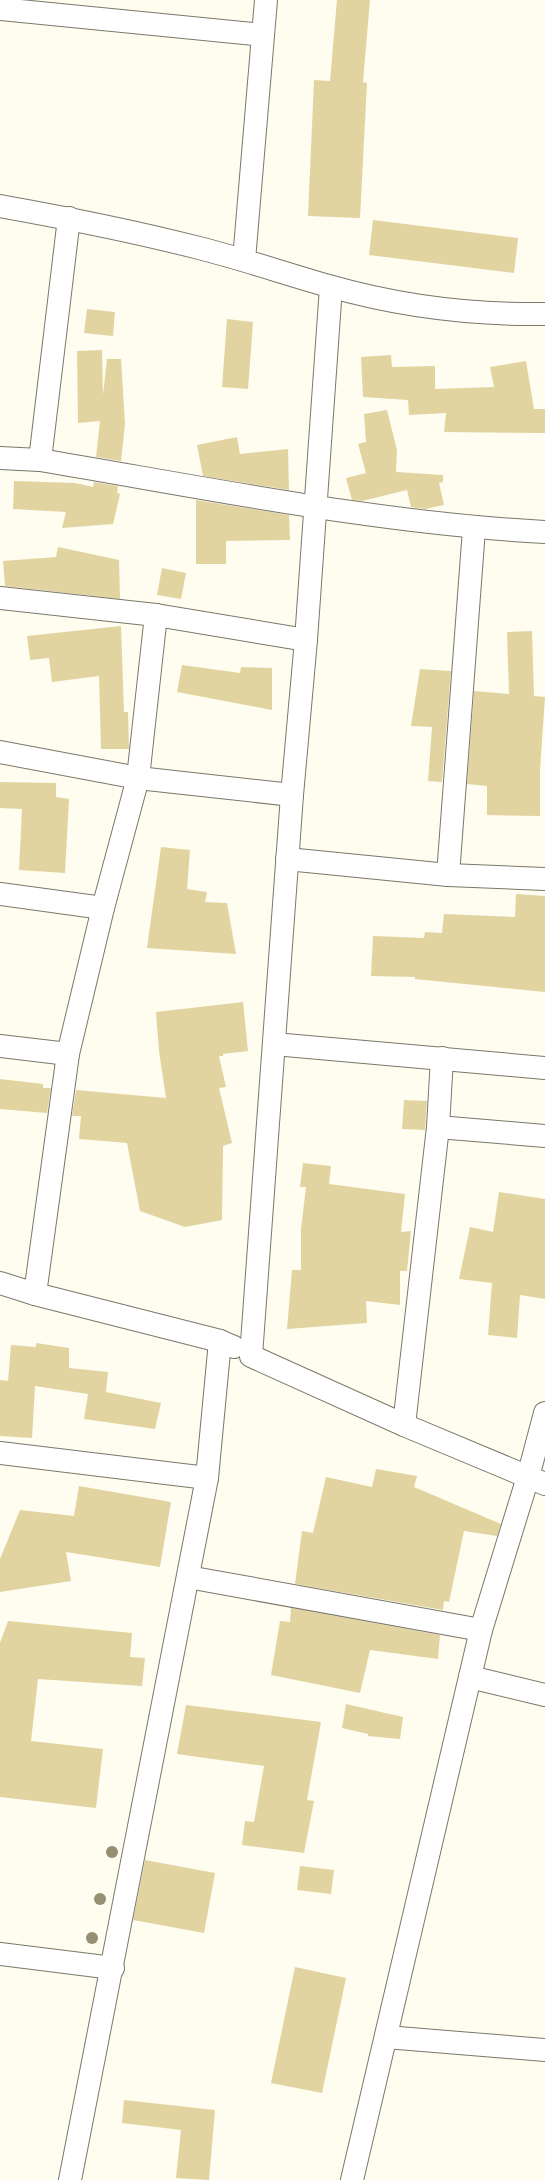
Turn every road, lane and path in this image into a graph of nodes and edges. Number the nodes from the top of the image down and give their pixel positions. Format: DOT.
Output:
graph roads {
  1 [pos="266,0"];
  2 [pos="0,8"];
  3 [pos="263,35"];
  4 [pos="0,206"];
  5 [pos="69,218"];
  6 [pos="244,260"];
  7 [pos="331,287"];
  8 [pos="545,314"];
  9 [pos="0,458"];
  10 [pos="40,460"];
  11 [pos="314,505"];
  12 [pos="474,528"];
  13 [pos="545,532"];
  14 [pos="0,598"];
  15 [pos="156,616"];
  16 [pos="306,640"];
  17 [pos="0,752"];
  18 [pos="138,778"];
  19 [pos="292,795"];
  20 [pos="287,859"];
  21 [pos="448,875"];
  22 [pos="545,879"];
  23 [pos="0,894"];
  24 [pos="103,908"];
  25 [pos="274,1044"];
  26 [pos="0,1046"];
  27 [pos="68,1054"];
  28 [pos="442,1058"];
  29 [pos="545,1068"];
  30 [pos="438,1127"];
  31 [pos="545,1136"];
  32 [pos="0,1283"];
  33 [pos="35,1294"];
  34 [pos="220,1341"];
  35 [pos="251,1356"];
  36 [pos="545,1413"];
  37 [pos="404,1424"];
  38 [pos="0,1453"];
  39 [pos="207,1478"];
  40 [pos="537,1480"];
  41 [pos="188,1577"];
  42 [pos="481,1630"];
  43 [pos="470,1677"];
  44 [pos="545,1695"];
  45 [pos="0,1954"];
  46 [pos="113,1968"];
  47 [pos="386,2036"];
  48 [pos="545,2050"];
  49 [pos="70,2180"];
  50 [pos="352,2180"];
  1 -- 3 [label="street"];
  2 -- 3 [label="street"];
  3 -- 6 [label="street"];
  4 -- 5 [label="street"];
  5 -- 6 [label="street"];
  5 -- 10 [label="street"];
  6 -- 7 [label="street"];
  7 -- 8 [label="street"];
  7 -- 11 [label="street"];
  9 -- 10 [label="street"];
  10 -- 11 [label="street"];
  11 -- 12 [label="street"];
  11 -- 16 [label="street"];
  12 -- 13 [label="street"];
  12 -- 21 [label="street"];
  14 -- 15 [label="street"];
  15 -- 16 [label="street"];
  15 -- 18 [label="street"];
  16 -- 19 [label="street"];
  17 -- 18 [label="street"];
  18 -- 19 [label="street"];
  18 -- 24 [label="street"];
  19 -- 20 [label="street"];
  20 -- 21 [label="street"];
  20 -- 25 [label="street"];
  21 -- 22 [label="street"];
  23 -- 24 [label="street"];
  24 -- 27 [label="street"];
  25 -- 28 [label="street"];
  25 -- 35 [label="street"];
  26 -- 27 [label="street"];
  27 -- 33 [label="street"];
  28 -- 29 [label="street"];
  28 -- 30 [label="street"];
  30 -- 31 [label="street"];
  30 -- 37 [label="street"];
  32 -- 33 [label="street"];
  33 -- 34 [label="street"];
  34 -- 35 [label="street"];
  34 -- 39 [label="street"];
  35 -- 37 [label="street"];
  36 -- 40 [label="street"];
  37 -- 40 [label="street"];
  38 -- 39 [label="street"];
  39 -- 41 [label="street"];
  40 -- 42 [label="street"];
  41 -- 42 [label="street"];
  41 -- 46 [label="street"];
  42 -- 43 [label="street"];
  43 -- 44 [label="street"];
  43 -- 47 [label="street"];
  45 -- 46 [label="street"];
  46 -- 49 [label="street"];
  47 -- 48 [label="street"];
  47 -- 50 [label="street"];
}
